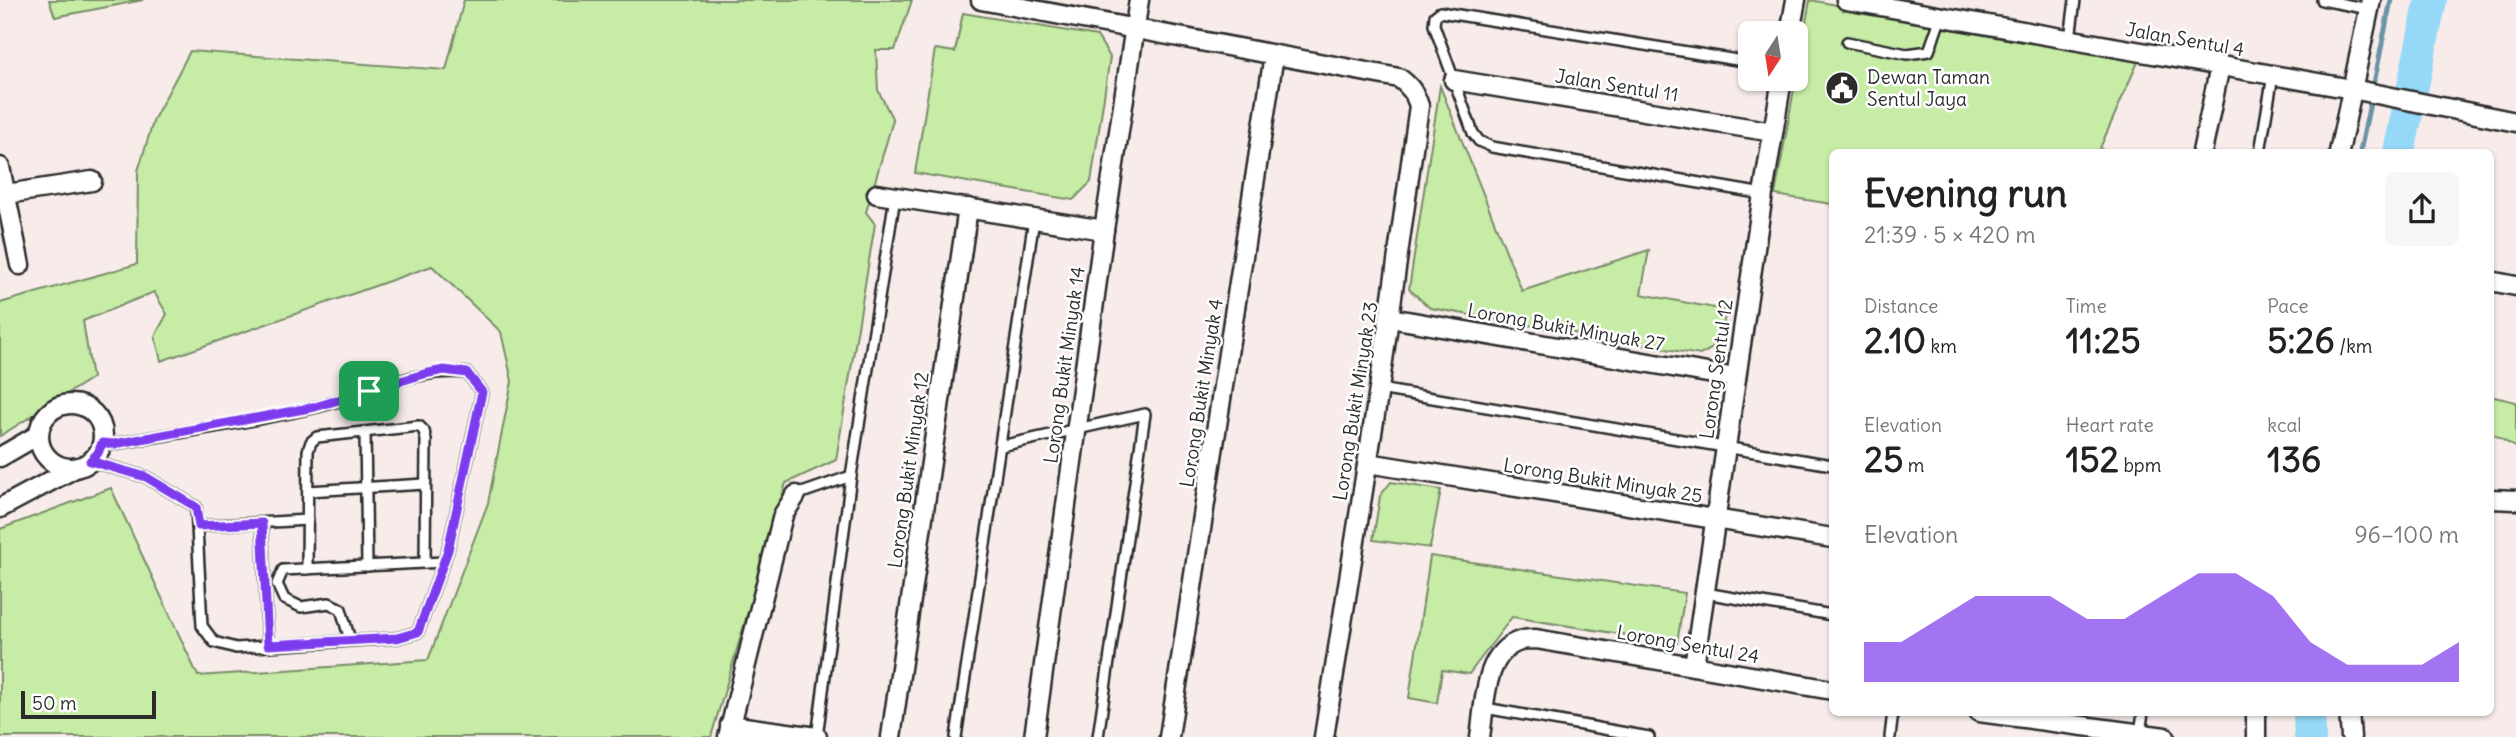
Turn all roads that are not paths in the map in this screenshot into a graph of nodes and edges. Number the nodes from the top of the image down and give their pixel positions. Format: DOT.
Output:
graph roads {
  1 [pos="981,0"];
  2 [pos="1139,0"];
  3 [pos="1796,0"];
  4 [pos="1846,0"];
  5 [pos="2075,0"];
  6 [pos="2322,0"];
  7 [pos="2370,4"];
  8 [pos="1941,17"];
  9 [pos="1792,21"];
  10 [pos="1135,29"];
  11 [pos="2070,40"];
  12 [pos="1847,42"];
  13 [pos="1274,55"];
  14 [pos="1737,60"];
  15 [pos="2220,66"];
  16 [pos="2273,75"];
  17 [pos="1454,80"];
  18 [pos="1780,91"];
  19 [pos="2358,91"];
  20 [pos="2516,122"];
  21 [pos="1773,132"];
  22 [pos="2203,149"];
  23 [pos="2261,149"];
  24 [pos="2340,149"];
  25 [pos="0,167"];
  26 [pos="92,181"];
  27 [pos="3,194"];
  28 [pos="1763,194"];
  29 [pos="886,195"];
  30 [pos="968,208"];
  31 [pos="1034,219"];
  32 [pos="1104,230"];
  33 [pos="20,265"];
  34 [pos="2494,282"];
  35 [pos="2516,286"];
  36 [pos="1390,318"];
  37 [pos="1736,378"];
  38 [pos="1379,389"];
  39 [pos="1076,429"];
  40 [pos="365,432"];
  41 [pos="38,435"];
  42 [pos="102,443"];
  43 [pos="1001,446"];
  44 [pos="1726,447"];
  45 [pos="0,457"];
  46 [pos="1368,463"];
  47 [pos="83,464"];
  48 [pos="1829,464"];
  49 [pos="851,476"];
  50 [pos="425,484"];
  51 [pos="366,487"];
  52 [pos="308,491"];
  53 [pos="796,495"];
  54 [pos="2494,499"];
  55 [pos="2516,500"];
  56 [pos="0,509"];
  57 [pos="1716,519"];
  58 [pos="308,520"];
  59 [pos="262,523"];
  60 [pos="199,526"];
  61 [pos="1829,538"];
  62 [pos="444,562"];
  63 [pos="425,563"];
  64 [pos="367,566"];
  65 [pos="307,569"];
  66 [pos="1705,593"];
  67 [pos="1829,614"];
  68 [pos="350,640"];
  69 [pos="268,645"];
  70 [pos="1695,666"];
  71 [pos="1829,689"];
  72 [pos="1485,708"];
  73 [pos="1893,716"];
  74 [pos="2036,716"];
  75 [pos="2142,716"];
  76 [pos="2256,716"];
  77 [pos="2349,716"];
  78 [pos="2065,718"];
  79 [pos="729,731"];
  80 [pos="2140,734"];
  81 [pos="817,737"];
  82 [pos="891,737"];
  83 [pos="956,737"];
  84 [pos="1034,737"];
  85 [pos="1098,737"];
  86 [pos="1170,737"];
  87 [pos="1324,737"];
  88 [pos="1480,737"];
  89 [pos="1648,737"];
  90 [pos="1890,737"];
  91 [pos="2165,737"];
  92 [pos="2256,737"];
  93 [pos="2350,737"];
  1 -- 10 [label="street"];
  2 -- 10 [label="street, Lorong Bukit Minyak 14"];
  3 -- 9 [label="street"];
  4 -- 8 [label="street, Jalan Sentul 4"];
  5 -- 11 [label="lane"];
  6 -- 7 [label="lane"];
  7 -- 19 [label="street"];
  8 -- 11 [label="street, Jalan Sentul 4"];
  8 -- 12 [label="lane"];
  10 -- 13 [label="street"];
  10 -- 32 [label="street, Lorong Bukit Minyak 14"];
  11 -- 15 [label="street, Jalan Sentul 4"];
  13 -- 36 [label="street, Lorong Bukit Minyak 23"];
  13 -- 86 [label="street, Lorong Bukit Minyak 4"];
  14 -- 17 [label="lane"];
  15 -- 16 [label="street, Jalan Sentul 4"];
  15 -- 22 [label="street"];
  16 -- 19 [label="street, Jalan Sentul 4"];
  16 -- 23 [label="lane"];
  17 -- 21 [label="street, Jalan Sentul 11"];
  17 -- 28 [label="lane"];
  18 -- 21 [label="street, Lorong Sentul 12"];
  19 -- 20 [label="street, Jalan Sentul 4"];
  19 -- 24 [label="street"];
  21 -- 28 [label="street, Lorong Sentul 12"];
  25 -- 27 [label="street"];
  26 -- 27 [label="street"];
  27 -- 33 [label="street"];
  28 -- 37 [label="street, Lorong Sentul 12"];
  29 -- 30 [label="street"];
  29 -- 49 [label="lane"];
  30 -- 31 [label="street"];
  30 -- 82 [label="street, Lorong Bukit Minyak 12"];
  31 -- 32 [label="street"];
  31 -- 43 [label="lane"];
  32 -- 39 [label="street, Lorong Bukit Minyak 14"];
  34 -- 35 [label="street"];
  36 -- 37 [label="street, Lorong Bukit Minyak 27"];
  36 -- 38 [label="street, Lorong Bukit Minyak 23"];
  37 -- 44 [label="street, Lorong Sentul 12"];
  38 -- 44 [label="lane"];
  38 -- 46 [label="street, Lorong Bukit Minyak 23"];
  39 -- 43 [label="lane"];
  39 -- 84 [label="street, Lorong Bukit Minyak 14"];
  39 -- 85 [label="lane"];
  40 -- 50 [label="lane"];
  40 -- 51 [label="lane"];
  40 -- 52 [label="lane"];
  41 -- 42 [label="street"];
  41 -- 45 [label="street"];
  41 -- 47 [label="street"];
  42 -- 47 [label="street"];
  42 -- 62 [label="lane"];
  43 -- 83 [label="lane"];
  44 -- 48 [label="lane"];
  44 -- 57 [label="street, Lorong Sentul 12"];
  46 -- 57 [label="street, Lorong Bukit Minyak 25"];
  46 -- 87 [label="street, Lorong Bukit Minyak 23"];
  47 -- 56 [label="street"];
  47 -- 60 [label="lane"];
  49 -- 53 [label="lane"];
  49 -- 81 [label="lane"];
  50 -- 51 [label="lane"];
  50 -- 63 [label="lane"];
  51 -- 52 [label="lane"];
  51 -- 64 [label="lane"];
  52 -- 58 [label="lane"];
  53 -- 79 [label="street"];
  54 -- 55 [label="street"];
  57 -- 61 [label="street, Lorong Bukit Minyak 25"];
  57 -- 66 [label="street, Lorong Sentul 12"];
  58 -- 59 [label="lane"];
  58 -- 65 [label="lane"];
  59 -- 60 [label="lane"];
  59 -- 69 [label="lane"];
  60 -- 69 [label="lane"];
  62 -- 63 [label="lane"];
  62 -- 68 [label="lane"];
  63 -- 64 [label="lane"];
  64 -- 65 [label="lane"];
  65 -- 68 [label="lane"];
  66 -- 67 [label="lane"];
  66 -- 70 [label="street, Lorong Sentul 12"];
  68 -- 69 [label="lane"];
  70 -- 71 [label="street, Lorong Sentul 24"];
  70 -- 72 [label="street, Lorong Sentul 24"];
  72 -- 88 [label="street"];
  72 -- 89 [label="lane"];
  73 -- 90 [label="lane"];
  74 -- 78 [label="street"];
  75 -- 80 [label="lane"];
  76 -- 92 [label="street"];
  77 -- 93 [label="street"];
  78 -- 80 [label="street"];
  79 -- 81 [label="street"];
  80 -- 91 [label="street"];
}
